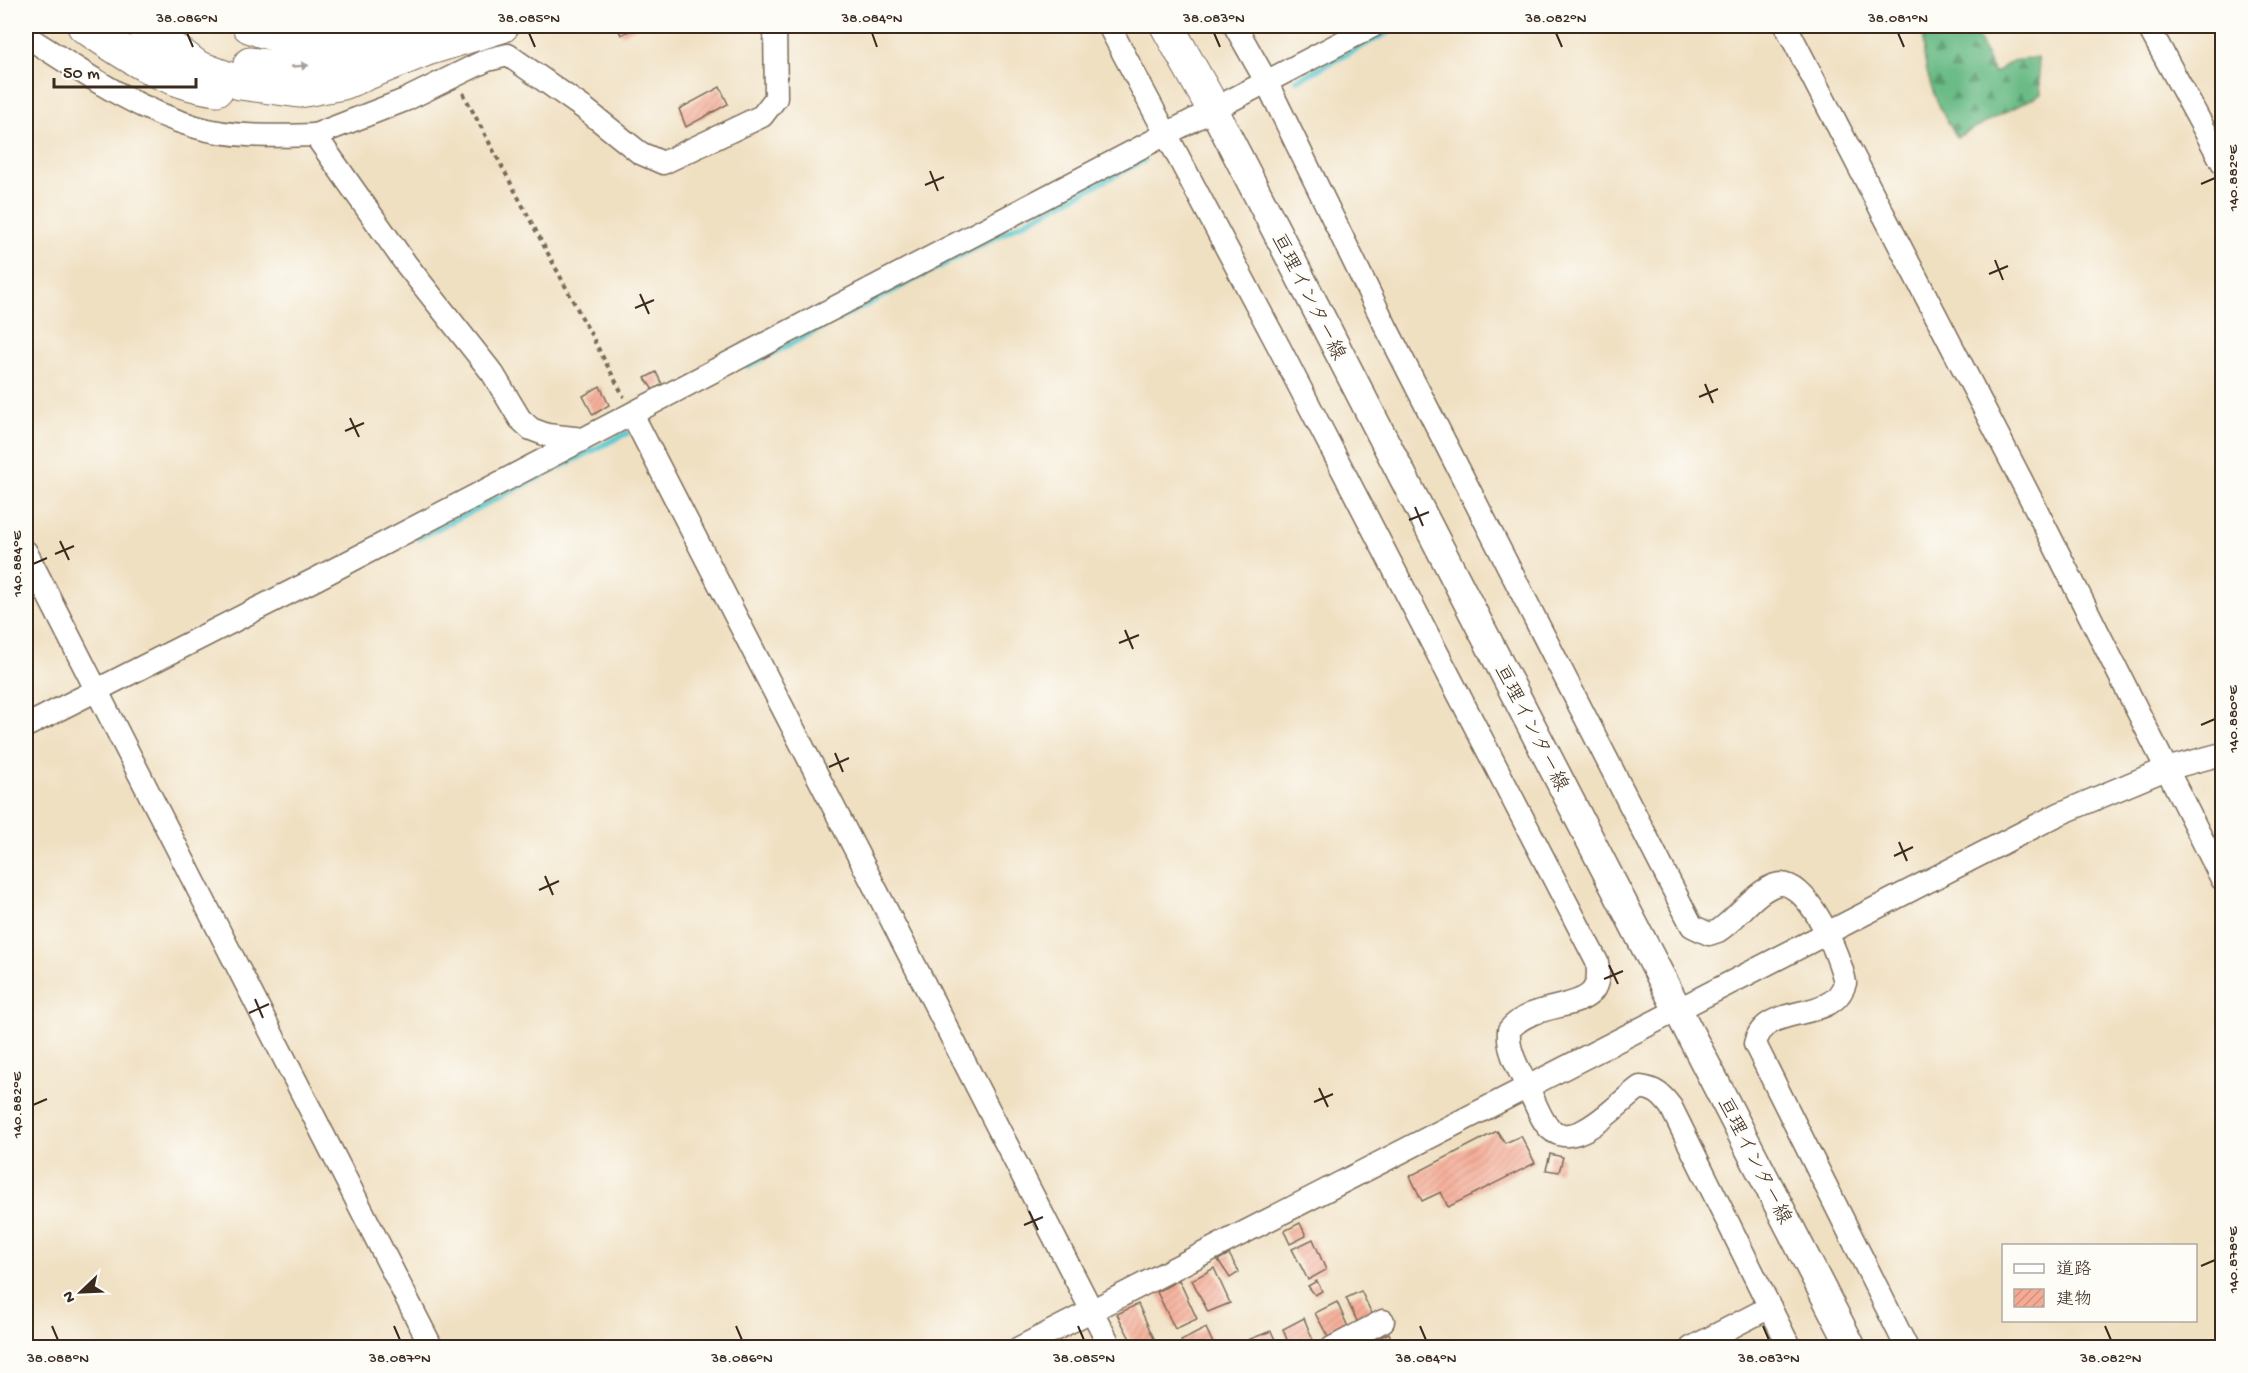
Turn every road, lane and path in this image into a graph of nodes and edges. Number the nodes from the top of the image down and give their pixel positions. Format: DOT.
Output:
graph roads {
  1 [pos="84,26"];
  2 [pos="143,26"];
  3 [pos="167,26"];
  4 [pos="249,26"];
  5 [pos="470,26"];
  6 [pos="502,26"];
  7 [pos="775,26"];
  8 [pos="1109,26"];
  9 [pos="1167,26"];
  10 [pos="1177,26"];
  11 [pos="1235,26"];
  12 [pos="1373,26"];
  13 [pos="1786,26"];
  14 [pos="2148,26"];
  15 [pos="412,35"];
  16 [pos="26,36"];
  17 [pos="454,75"];
  18 [pos="1266,81"];
  19 [pos="300,91"];
  20 [pos="1213,108"];
  21 [pos="315,135"];
  22 [pos="1164,135"];
  23 [pos="2223,162"];
  24 [pos="632,414"];
  25 [pos="583,439"];
  26 [pos="26,552"];
  27 [pos="97,690"];
  28 [pos="26,726"];
  29 [pos="2223,754"];
  30 [pos="2166,769"];
  31 [pos="2223,879"];
  32 [pos="1826,934"];
  33 [pos="1679,1010"];
  34 [pos="1527,1086"];
  35 [pos="1770,1307"];
  36 [pos="1092,1311"];
  37 [pos="1383,1321"];
  38 [pos="432,1347"];
  39 [pos="1020,1347"];
  40 [pos="1111,1347"];
  41 [pos="1332,1347"];
  42 [pos="1691,1347"];
  43 [pos="1790,1347"];
  44 [pos="1852,1347"];
  45 [pos="1907,1347"];
  1 -- 19 [label="highway"];
  2 -- 19 [label="highway"];
  3 -- 15 [label="highway, one-way"];
  4 -- 15 [label="highway"];
  5 -- 15 [label="highway"];
  6 -- 15 [label="highway"];
  7 -- 17 [label="street"];
  8 -- 22 [label="street"];
  9 -- 20 [label="highway"];
  10 -- 20 [label="highway"];
  11 -- 18 [label="street"];
  12 -- 18 [label="street"];
  13 -- 30 [label="street"];
  14 -- 23 [label="street"];
  15 -- 19 [label="highway"];
  16 -- 21 [label="street"];
  17 -- 21 [label="street"];
  17 -- 24 [label="path"];
  18 -- 20 [label="street"];
  18 -- 32 [label="street"];
  20 -- 22 [label="street"];
  20 -- 33 [label="main road, 亘理インター線"];
  21 -- 25 [label="street"];
  22 -- 24 [label="street"];
  22 -- 34 [label="street"];
  24 -- 25 [label="street"];
  24 -- 36 [label="street"];
  25 -- 27 [label="street"];
  26 -- 27 [label="street"];
  27 -- 28 [label="street"];
  27 -- 38 [label="street"];
  29 -- 30 [label="street"];
  30 -- 31 [label="street"];
  30 -- 32 [label="street"];
  32 -- 33 [label="street"];
  32 -- 45 [label="street"];
  33 -- 34 [label="street"];
  33 -- 44 [label="main road, 亘理インター線"];
  34 -- 35 [label="street"];
  34 -- 36 [label="street"];
  35 -- 42 [label="street"];
  35 -- 43 [label="street"];
  36 -- 39 [label="street"];
  36 -- 40 [label="street"];
  37 -- 41 [label="street"];
}
